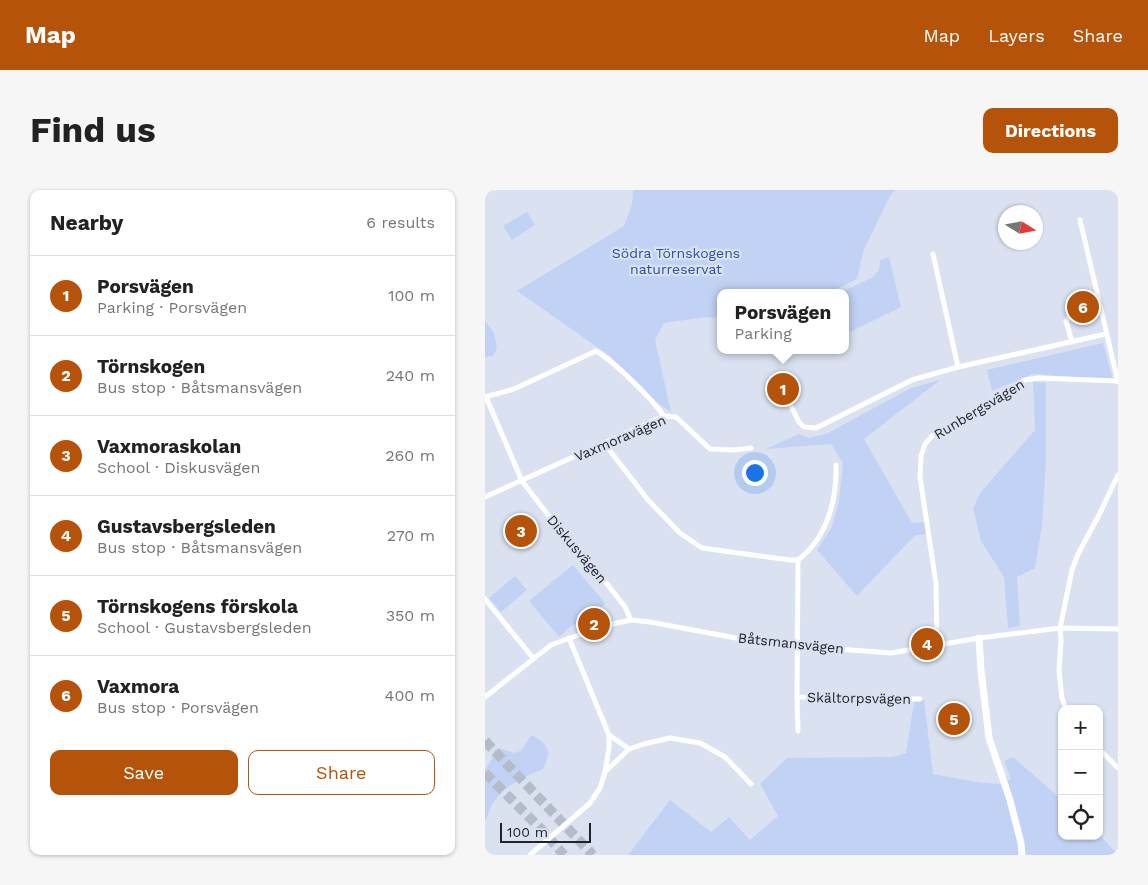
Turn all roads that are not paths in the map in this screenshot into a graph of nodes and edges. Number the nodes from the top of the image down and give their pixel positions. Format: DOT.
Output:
graph roads {
  1 [pos="1080,220"];
  2 [pos="933,254"];
  3 [pos="1100,308"];
  4 [pos="1106,334"];
  5 [pos="1072,342"];
  6 [pos="958,367"];
  7 [pos="779,382"];
  8 [pos="1118,382"];
  9 [pos="485,397"];
  10 [pos="664,416"];
  11 [pos="605,443"];
  12 [pos="751,448"];
  13 [pos="836,465"];
  14 [pos="1118,475"];
  15 [pos="522,481"];
  16 [pos="485,498"];
  17 [pos="798,560"];
  18 [pos="485,599"];
  19 [pos="631,620"];
  20 [pos="1060,628"];
  21 [pos="1118,630"];
  22 [pos="569,638"];
  23 [pos="979,638"];
  24 [pos="937,645"];
  25 [pos="798,646"];
  26 [pos="533,658"];
  27 [pos="485,697"];
  28 [pos="797,697"];
  29 [pos="921,699"];
  30 [pos="1065,705"];
  31 [pos="798,731"];
  32 [pos="609,735"];
  33 [pos="629,749"];
  34 [pos="1100,750"];
  35 [pos="1118,768"];
  36 [pos="605,772"];
  37 [pos="751,784"];
  38 [pos="531,855"];
  39 [pos="1022,855"];
  1 -- 3 [label="street"];
  2 -- 6 [label="street"];
  3 -- 4 [label="street"];
  3 -- 5 [label="street"];
  4 -- 5 [label="street"];
  4 -- 8 [label="street"];
  5 -- 6 [label="street"];
  6 -- 7 [label="street"];
  8 -- 24 [label="street, Runbergsvägen"];
  9 -- 10 [label="street"];
  9 -- 15 [label="street, Diskusvägen"];
  10 -- 11 [label="street, Vaxmoravägen"];
  10 -- 12 [label="street, Vaxmoravägen"];
  11 -- 15 [label="street, Vaxmoravägen"];
  11 -- 17 [label="street"];
  13 -- 17 [label="street"];
  14 -- 20 [label="street"];
  15 -- 16 [label="street, Vaxmoravägen"];
  15 -- 19 [label="street, Diskusvägen"];
  17 -- 25 [label="street, Skältorpsvägen"];
  18 -- 26 [label="street"];
  19 -- 22 [label="street, Båtsmansvägen"];
  19 -- 25 [label="street, Båtsmansvägen"];
  20 -- 21 [label="street, Båtsmansvägen"];
  20 -- 23 [label="street, Båtsmansvägen"];
  20 -- 30 [label="street"];
  22 -- 26 [label="street, Båtsmansvägen"];
  22 -- 32 [label="street"];
  23 -- 24 [label="street, Båtsmansvägen"];
  23 -- 39 [label="street"];
  24 -- 25 [label="street, Båtsmansvägen"];
  25 -- 28 [label="street, Skältorpsvägen"];
  26 -- 27 [label="street, Båtsmansvägen"];
  28 -- 29 [label="street, Skältorpsvägen"];
  28 -- 31 [label="street, Skältorpsvägen"];
  32 -- 33 [label="street"];
  32 -- 36 [label="street"];
  33 -- 36 [label="street"];
  33 -- 37 [label="street"];
  34 -- 35 [label="street"];
  36 -- 38 [label="street"];
}
